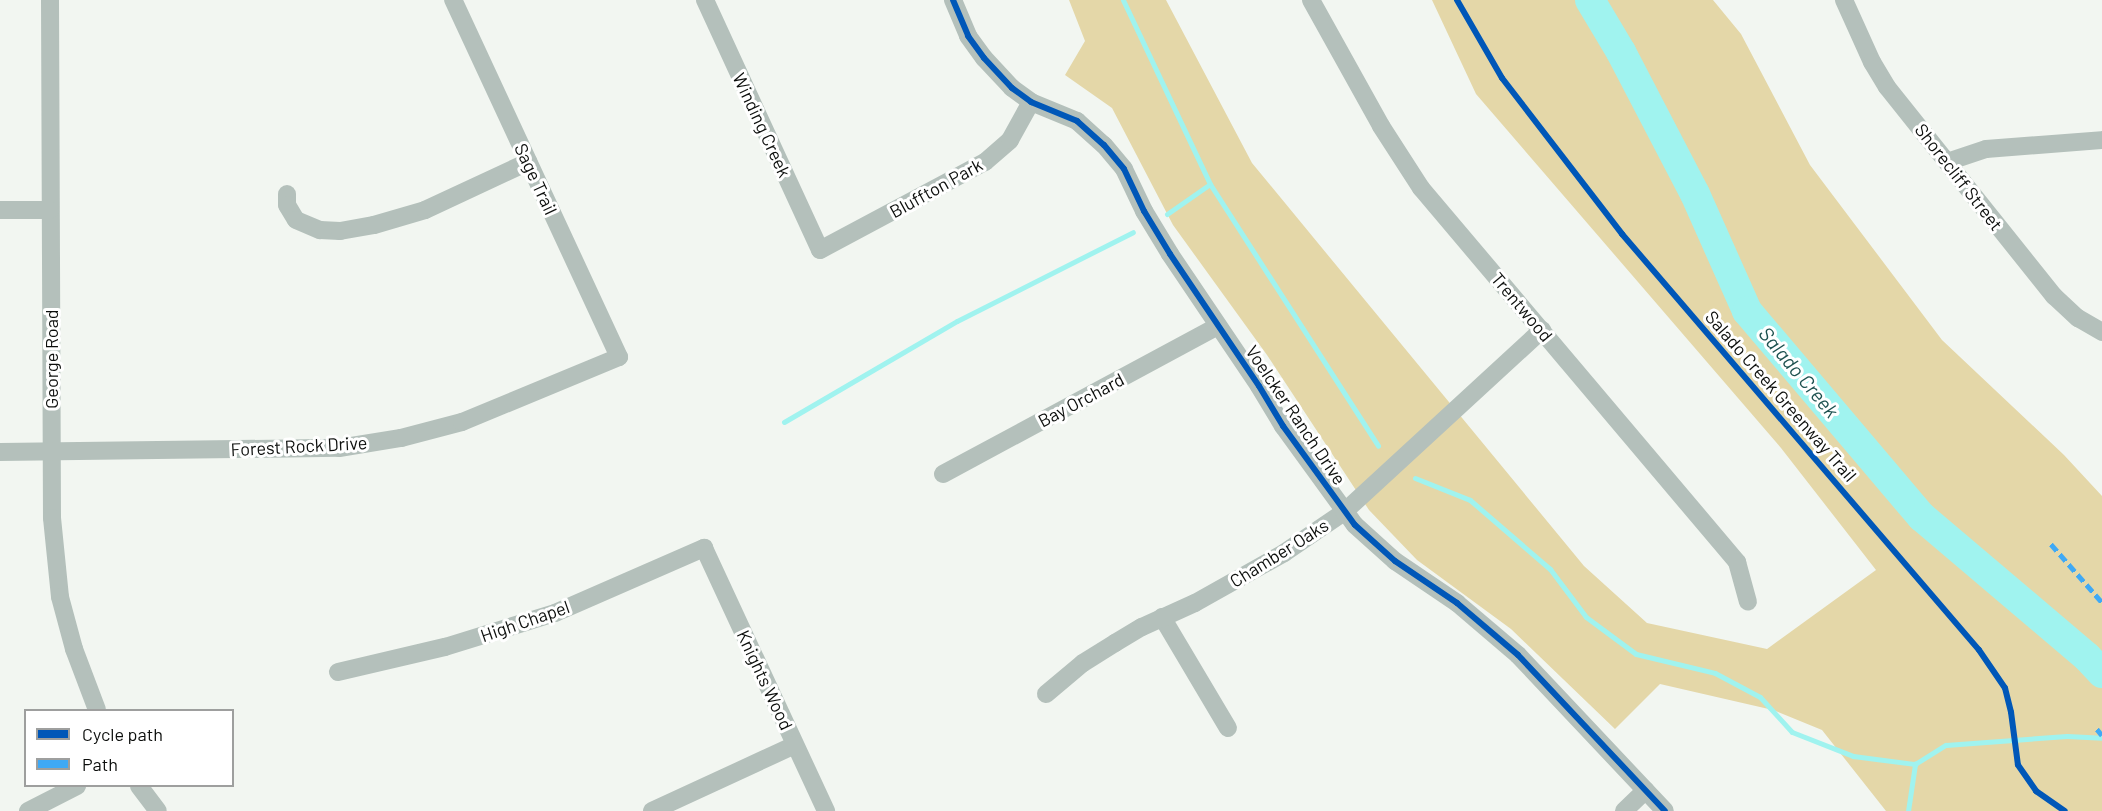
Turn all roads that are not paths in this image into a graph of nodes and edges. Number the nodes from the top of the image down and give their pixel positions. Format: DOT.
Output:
graph roads {
  1 [pos="50,0"];
  2 [pos="453,0"];
  3 [pos="705,0"];
  4 [pos="953,0"];
  5 [pos="1311,0"];
  6 [pos="1844,0"];
  7 [pos="1031,102"];
  8 [pos="2102,140"];
  9 [pos="528,162"];
  10 [pos="1947,162"];
  11 [pos="287,194"];
  12 [pos="0,210"];
  13 [pos="50,210"];
  14 [pos="820,250"];
  15 [pos="1218,326"];
  16 [pos="1542,330"];
  17 [pos="2102,332"];
  18 [pos="619,357"];
  19 [pos="0,452"];
  20 [pos="51,452"];
  21 [pos="943,474"];
  22 [pos="1344,512"];
  23 [pos="705,548"];
  24 [pos="1748,602"];
  25 [pos="1162,617"];
  26 [pos="338,672"];
  27 [pos="1046,694"];
  28 [pos="96,709"];
  29 [pos="1228,728"];
  30 [pos="795,745"];
  31 [pos="75,787"];
  32 [pos="140,787"];
  33 [pos="1646,789"];
  34 [pos="28,811"];
  35 [pos="158,811"];
  36 [pos="652,811"];
  37 [pos="826,811"];
  38 [pos="1624,811"];
  39 [pos="1665,811"];
  1 -- 13 [label="street, George Road"];
  2 -- 9 [label="street, Sage Trail"];
  3 -- 14 [label="street, Winding Creek"];
  4 -- 7 [label="street, Voelcker Ranch Drive"];
  5 -- 16 [label="street, Trentwood"];
  6 -- 10 [label="street, Shorecliff Street"];
  7 -- 14 [label="street, Bluffton Park"];
  7 -- 15 [label="street, Voelcker Ranch Drive"];
  8 -- 10 [label="street"];
  9 -- 11 [label="street"];
  9 -- 18 [label="street, Sage Trail"];
  10 -- 17 [label="street, Shorecliff Street"];
  12 -- 13 [label="street"];
  13 -- 20 [label="street, George Road"];
  15 -- 21 [label="street, Bay Orchard"];
  15 -- 22 [label="street, Voelcker Ranch Drive"];
  16 -- 22 [label="street, Chamber Oaks"];
  16 -- 24 [label="street, Trentwood"];
  18 -- 20 [label="street, Forest Rock Drive"];
  19 -- 20 [label="street, Forest Rock Drive"];
  20 -- 28 [label="street, George Road"];
  22 -- 25 [label="street, Chamber Oaks"];
  22 -- 33 [label="street, Voelcker Ranch Drive"];
  23 -- 26 [label="street, High Chapel"];
  23 -- 30 [label="street, Knights Wood"];
  25 -- 27 [label="street, Chamber Oaks"];
  25 -- 29 [label="street"];
  30 -- 36 [label="street"];
  30 -- 37 [label="street, Knights Wood"];
  31 -- 34 [label="street"];
  32 -- 35 [label="street"];
  33 -- 38 [label="street"];
  33 -- 39 [label="street, Voelcker Ranch Drive"];
}
